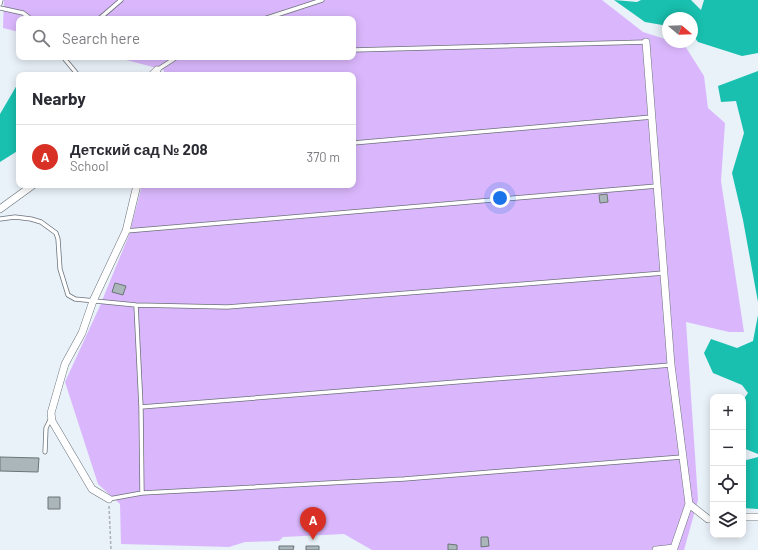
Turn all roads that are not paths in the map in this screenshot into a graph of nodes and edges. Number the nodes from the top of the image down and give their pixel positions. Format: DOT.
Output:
graph roads {
  1 [pos="1,0"];
  2 [pos="122,0"];
  3 [pos="322,0"];
  4 [pos="0,4"];
  5 [pos="0,8"];
  6 [pos="26,16"];
  7 [pos="103,16"];
  8 [pos="273,16"];
  9 [pos="646,42"];
  10 [pos="356,50"];
  11 [pos="66,60"];
  12 [pos="173,60"];
  13 [pos="76,72"];
  14 [pos="155,72"];
  15 [pos="652,116"];
  16 [pos="356,143"];
  17 [pos="657,186"];
  18 [pos="29,188"];
  19 [pos="136,188"];
  20 [pos="0,208"];
  21 [pos="0,219"];
  22 [pos="126,231"];
  23 [pos="664,273"];
  24 [pos="93,301"];
  25 [pos="136,305"];
  26 [pos="671,365"];
  27 [pos="141,407"];
  28 [pos="51,417"];
  29 [pos="45,452"];
  30 [pos="684,457"];
  31 [pos="142,493"];
  32 [pos="109,499"];
  33 [pos="689,504"];
  34 [pos="746,517"];
  35 [pos="758,517"];
  36 [pos="710,519"];
  37 [pos="656,550"];
  1 -- 4 [label="lane"];
  2 -- 7 [label="lane"];
  3 -- 8 [label="lane"];
  5 -- 6 [label="lane"];
  9 -- 10 [label="lane"];
  9 -- 15 [label="street"];
  11 -- 13 [label="lane"];
  12 -- 14 [label="lane"];
  15 -- 16 [label="lane"];
  15 -- 17 [label="street"];
  17 -- 22 [label="lane"];
  17 -- 23 [label="street"];
  18 -- 20 [label="street"];
  19 -- 22 [label="street"];
  21 -- 24 [label="lane"];
  22 -- 24 [label="street"];
  23 -- 25 [label="lane"];
  23 -- 26 [label="street"];
  24 -- 25 [label="lane"];
  24 -- 28 [label="street"];
  25 -- 27 [label="lane"];
  26 -- 27 [label="lane"];
  26 -- 30 [label="street"];
  27 -- 31 [label="lane"];
  28 -- 29 [label="lane"];
  28 -- 32 [label="street"];
  30 -- 31 [label="lane"];
  30 -- 33 [label="street"];
  31 -- 32 [label="lane"];
  33 -- 36 [label="street"];
  33 -- 37 [label="street"];
  34 -- 35 [label="street"];
}
